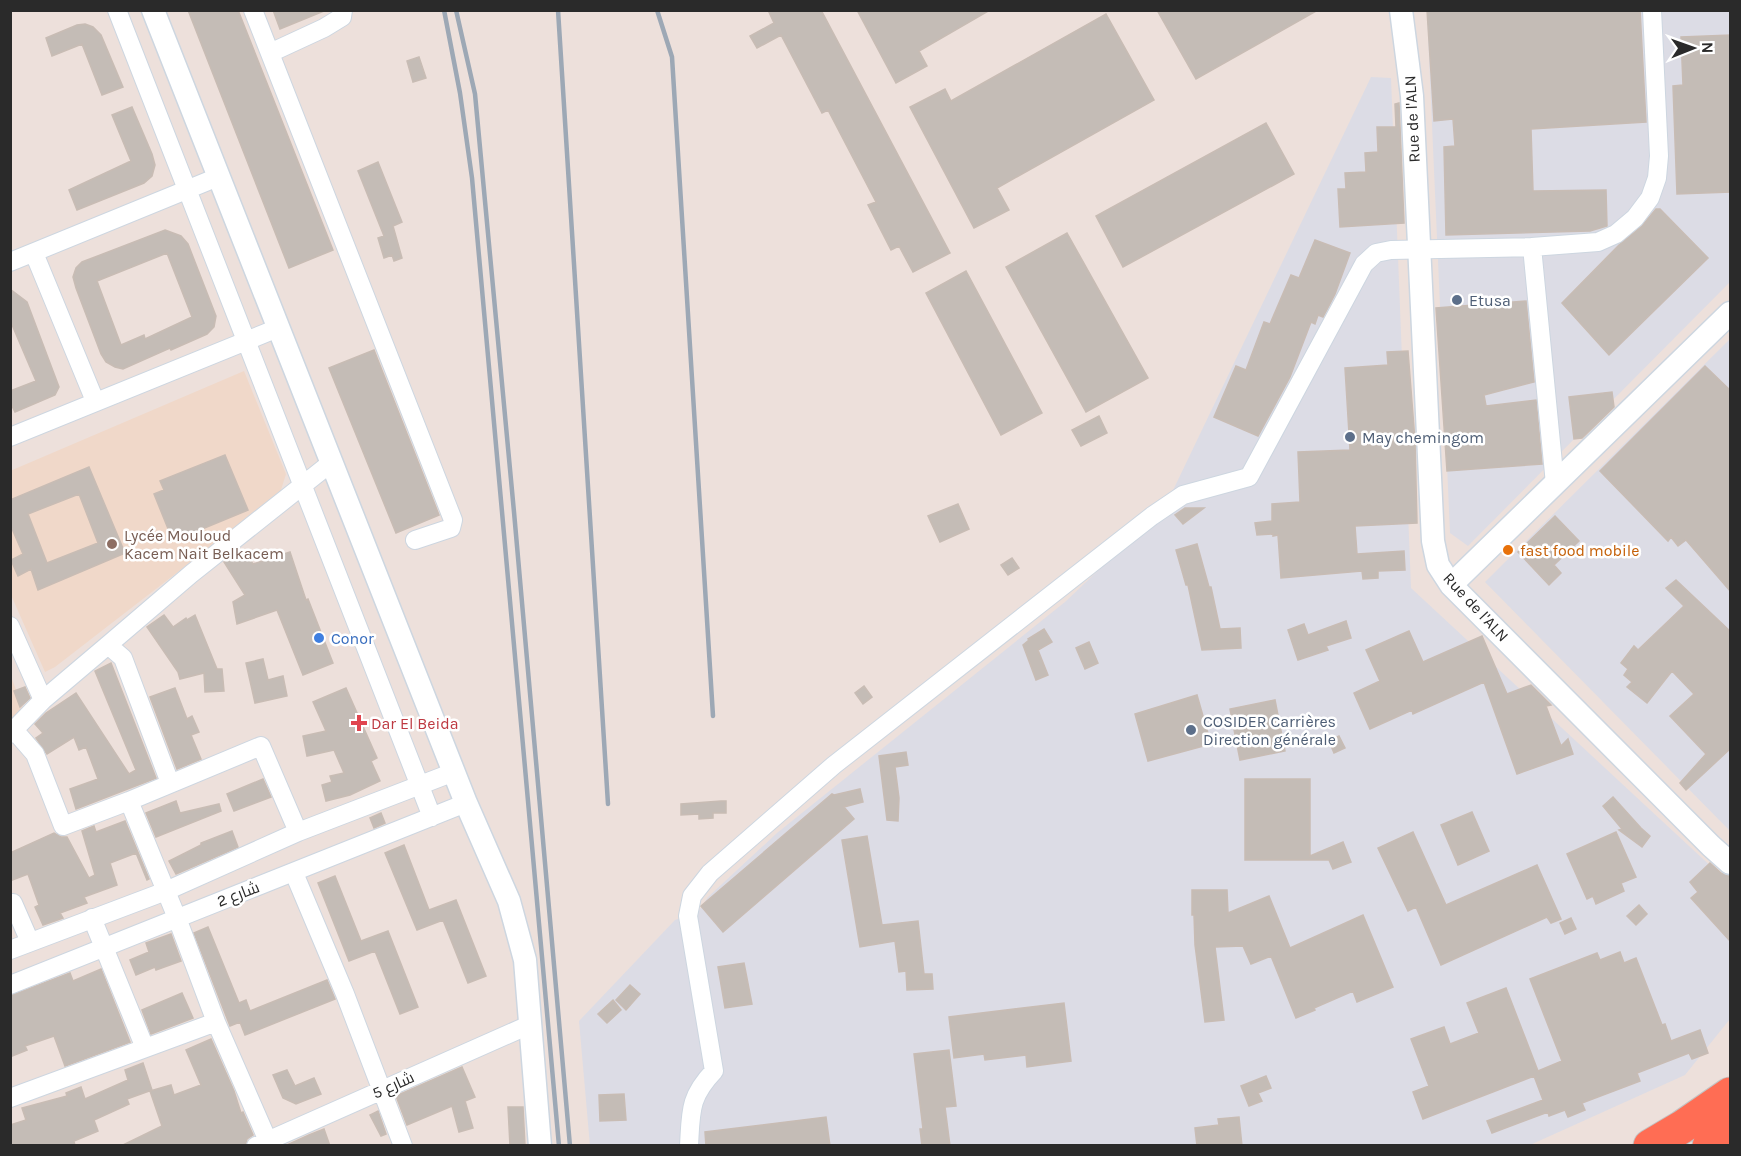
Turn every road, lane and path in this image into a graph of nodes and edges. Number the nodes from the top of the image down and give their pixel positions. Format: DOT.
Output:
graph roads {
  1 [pos="117,10"];
  2 [pos="153,10"];
  3 [pos="253,10"];
  4 [pos="343,10"];
  5 [pos="1401,10"];
  6 [pos="1652,10"];
  7 [pos="270,53"];
  8 [pos="218,177"];
  9 [pos="187,190"];
  10 [pos="1532,248"];
  11 [pos="1419,250"];
  12 [pos="34,253"];
  13 [pos="10,262"];
  14 [pos="1731,313"];
  15 [pos="278,328"];
  16 [pos="246,340"];
  17 [pos="95,401"];
  18 [pos="10,437"];
  19 [pos="332,462"];
  20 [pos="1555,484"];
  21 [pos="303,486"];
  22 [pos="415,540"];
  23 [pos="1450,585"];
  24 [pos="10,626"];
  25 [pos="108,645"];
  26 [pos="43,700"];
  27 [pos="13,732"];
  28 [pos="454,772"];
  29 [pos="170,783"];
  30 [pos="420,786"];
  31 [pos="129,801"];
  32 [pos="466,803"];
  33 [pos="432,817"];
  34 [pos="298,832"];
  35 [pos="1731,863"];
  36 [pos="294,873"];
  37 [pos="166,891"];
  38 [pos="13,903"];
  39 [pos="92,918"];
  40 [pos="177,918"];
  41 [pos="30,942"];
  42 [pos="103,949"];
  43 [pos="10,950"];
  44 [pos="10,985"];
  45 [pos="216,1022"];
  46 [pos="529,1025"];
  47 [pos="145,1047"];
  48 [pos="380,1090"];
  49 [pos="1731,1094"];
  50 [pos="10,1098"];
  51 [pos="1731,1131"];
  52 [pos="262,1143"];
  53 [pos="403,1146"];
  54 [pos="540,1146"];
  55 [pos="689,1146"];
  56 [pos="1650,1146"];
  57 [pos="1709,1146"];
  1 -- 9 [label="street"];
  2 -- 8 [label="street"];
  3 -- 7 [label="street"];
  4 -- 7 [label="street"];
  5 -- 11 [label="street, Rue de l'ALN"];
  6 -- 10 [label="street"];
  7 -- 22 [label="street"];
  8 -- 9 [label="street"];
  8 -- 15 [label="street"];
  9 -- 12 [label="street"];
  9 -- 16 [label="street"];
  10 -- 11 [label="street"];
  10 -- 20 [label="street"];
  11 -- 23 [label="street, Rue de l'ALN"];
  11 -- 55 [label="street"];
  12 -- 13 [label="street"];
  12 -- 17 [label="street"];
  14 -- 20 [label="street"];
  15 -- 16 [label="street"];
  15 -- 19 [label="street"];
  16 -- 17 [label="street"];
  16 -- 21 [label="street"];
  17 -- 18 [label="street"];
  19 -- 21 [label="street"];
  19 -- 28 [label="street"];
  20 -- 23 [label="street"];
  21 -- 25 [label="street"];
  21 -- 30 [label="street"];
  23 -- 35 [label="street, Rue de l'ALN"];
  24 -- 26 [label="street"];
  25 -- 26 [label="street"];
  25 -- 29 [label="street"];
  26 -- 27 [label="street"];
  27 -- 31 [label="street"];
  28 -- 30 [label="street, شارع 2"];
  28 -- 32 [label="street"];
  29 -- 31 [label="street"];
  29 -- 34 [label="street"];
  30 -- 33 [label="street"];
  30 -- 34 [label="street, شارع 2"];
  31 -- 37 [label="street"];
  32 -- 33 [label="street, شارع 2"];
  32 -- 46 [label="street"];
  33 -- 36 [label="street, شارع 2"];
  34 -- 37 [label="street, شارع 2"];
  36 -- 40 [label="street, شارع 2"];
  36 -- 48 [label="street"];
  37 -- 39 [label="street, شارع 2"];
  37 -- 40 [label="street"];
  38 -- 41 [label="street"];
  39 -- 41 [label="street, شارع 2"];
  39 -- 42 [label="street"];
  40 -- 42 [label="street, شارع 2"];
  40 -- 45 [label="street"];
  41 -- 43 [label="street, شارع 2"];
  42 -- 44 [label="street, شارع 2"];
  42 -- 47 [label="street"];
  45 -- 47 [label="street"];
  45 -- 52 [label="street"];
  46 -- 48 [label="street, شارع 5"];
  46 -- 54 [label="street"];
  47 -- 50 [label="street"];
  48 -- 52 [label="street, شارع 5"];
  48 -- 53 [label="street"];
  49 -- 56 [label="highway"];
  51 -- 57 [label="highway"];
}
